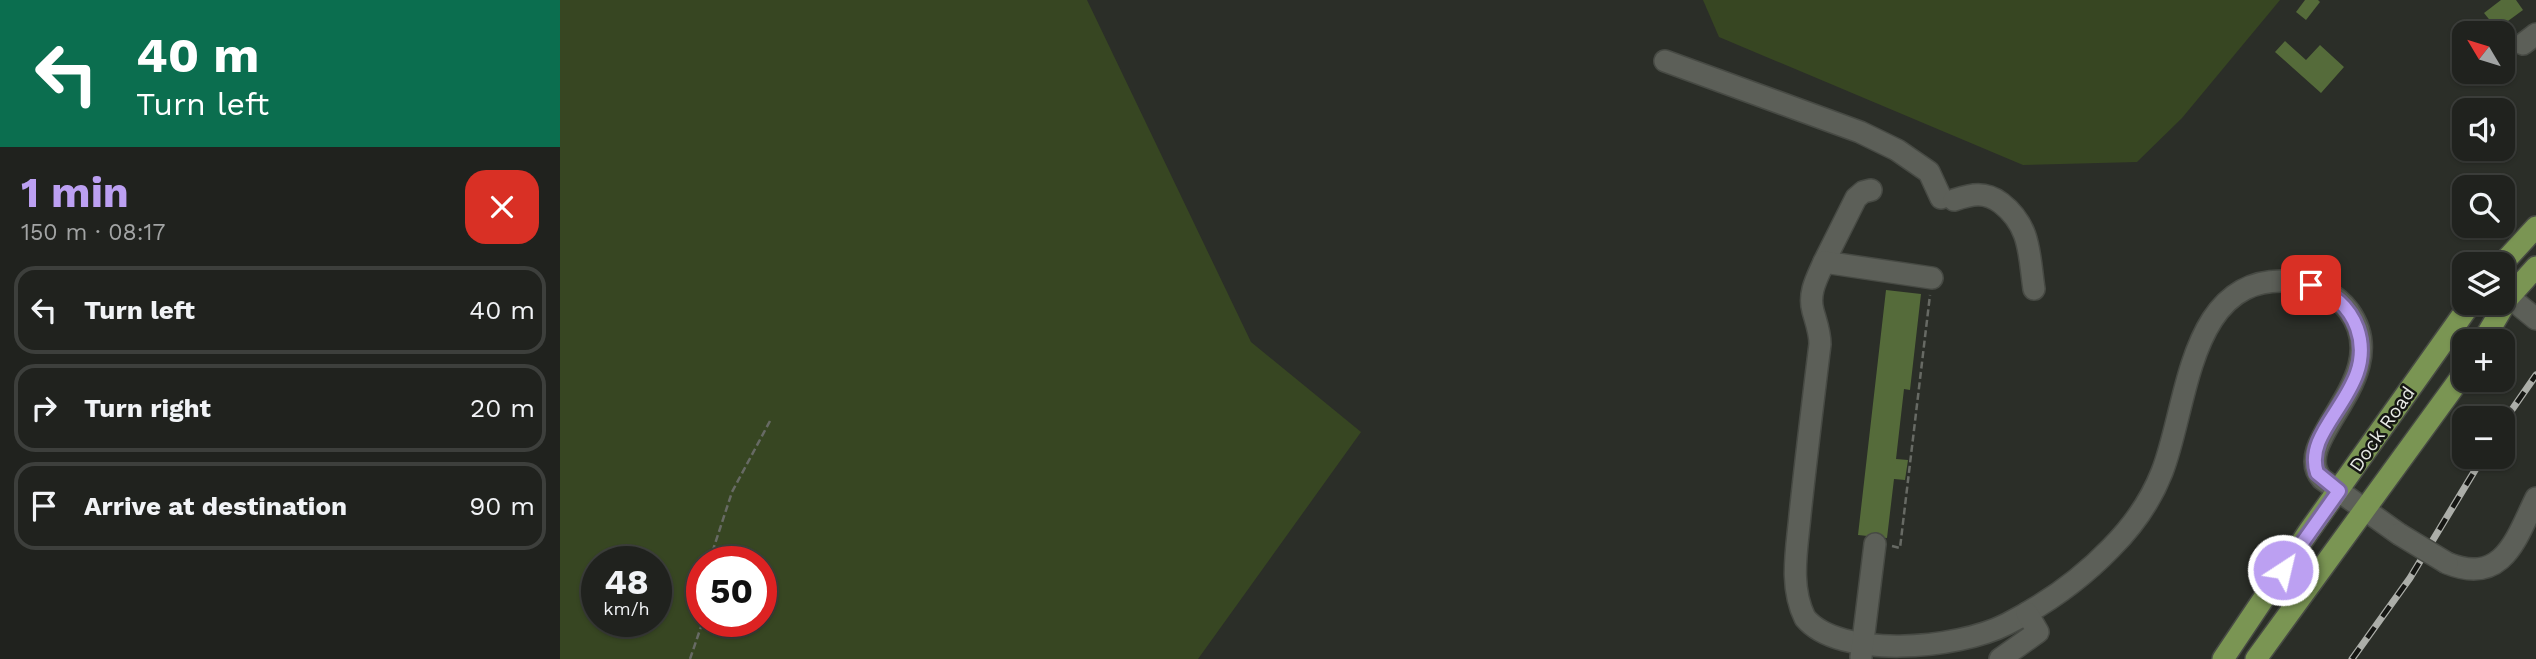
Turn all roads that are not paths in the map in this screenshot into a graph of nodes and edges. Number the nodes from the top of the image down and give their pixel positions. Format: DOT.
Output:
graph roads {
  1 [pos="1665,61"];
  2 [pos="1871,190"];
  3 [pos="2536,227"];
  4 [pos="2513,252"];
  5 [pos="1824,262"];
  6 [pos="2536,267"];
  7 [pos="1932,278"];
  8 [pos="2034,289"];
  9 [pos="2515,290"];
  10 [pos="2515,301"];
  11 [pos="2463,315"];
  12 [pos="2536,319"];
  13 [pos="2452,389"];
  14 [pos="2339,491"];
  15 [pos="2536,498"];
  16 [pos="2365,509"];
  17 [pos="1875,544"];
  18 [pos="2027,613"];
  19 [pos="1861,657"];
  20 [pos="2000,659"];
  21 [pos="2223,659"];
  22 [pos="2256,659"];
  1 -- 8 [label="lane"];
  2 -- 5 [label="lane"];
  3 -- 4 [label="main road"];
  5 -- 7 [label="lane"];
  5 -- 19 [label="lane"];
  6 -- 9 [label="main road"];
  10 -- 12 [label="lane"];
  11 -- 14 [label="main road, Dock Road"];
  13 -- 16 [label="main road, Dock Road"];
  14 -- 16 [label="lane"];
  14 -- 18 [label="lane"];
  14 -- 21 [label="main road, Dock Road"];
  15 -- 16 [label="lane, bridge"];
  16 -- 22 [label="main road, Dock Road"];
  17 -- 19 [label="lane"];
  18 -- 19 [label="lane"];
  18 -- 20 [label="lane"];
}
